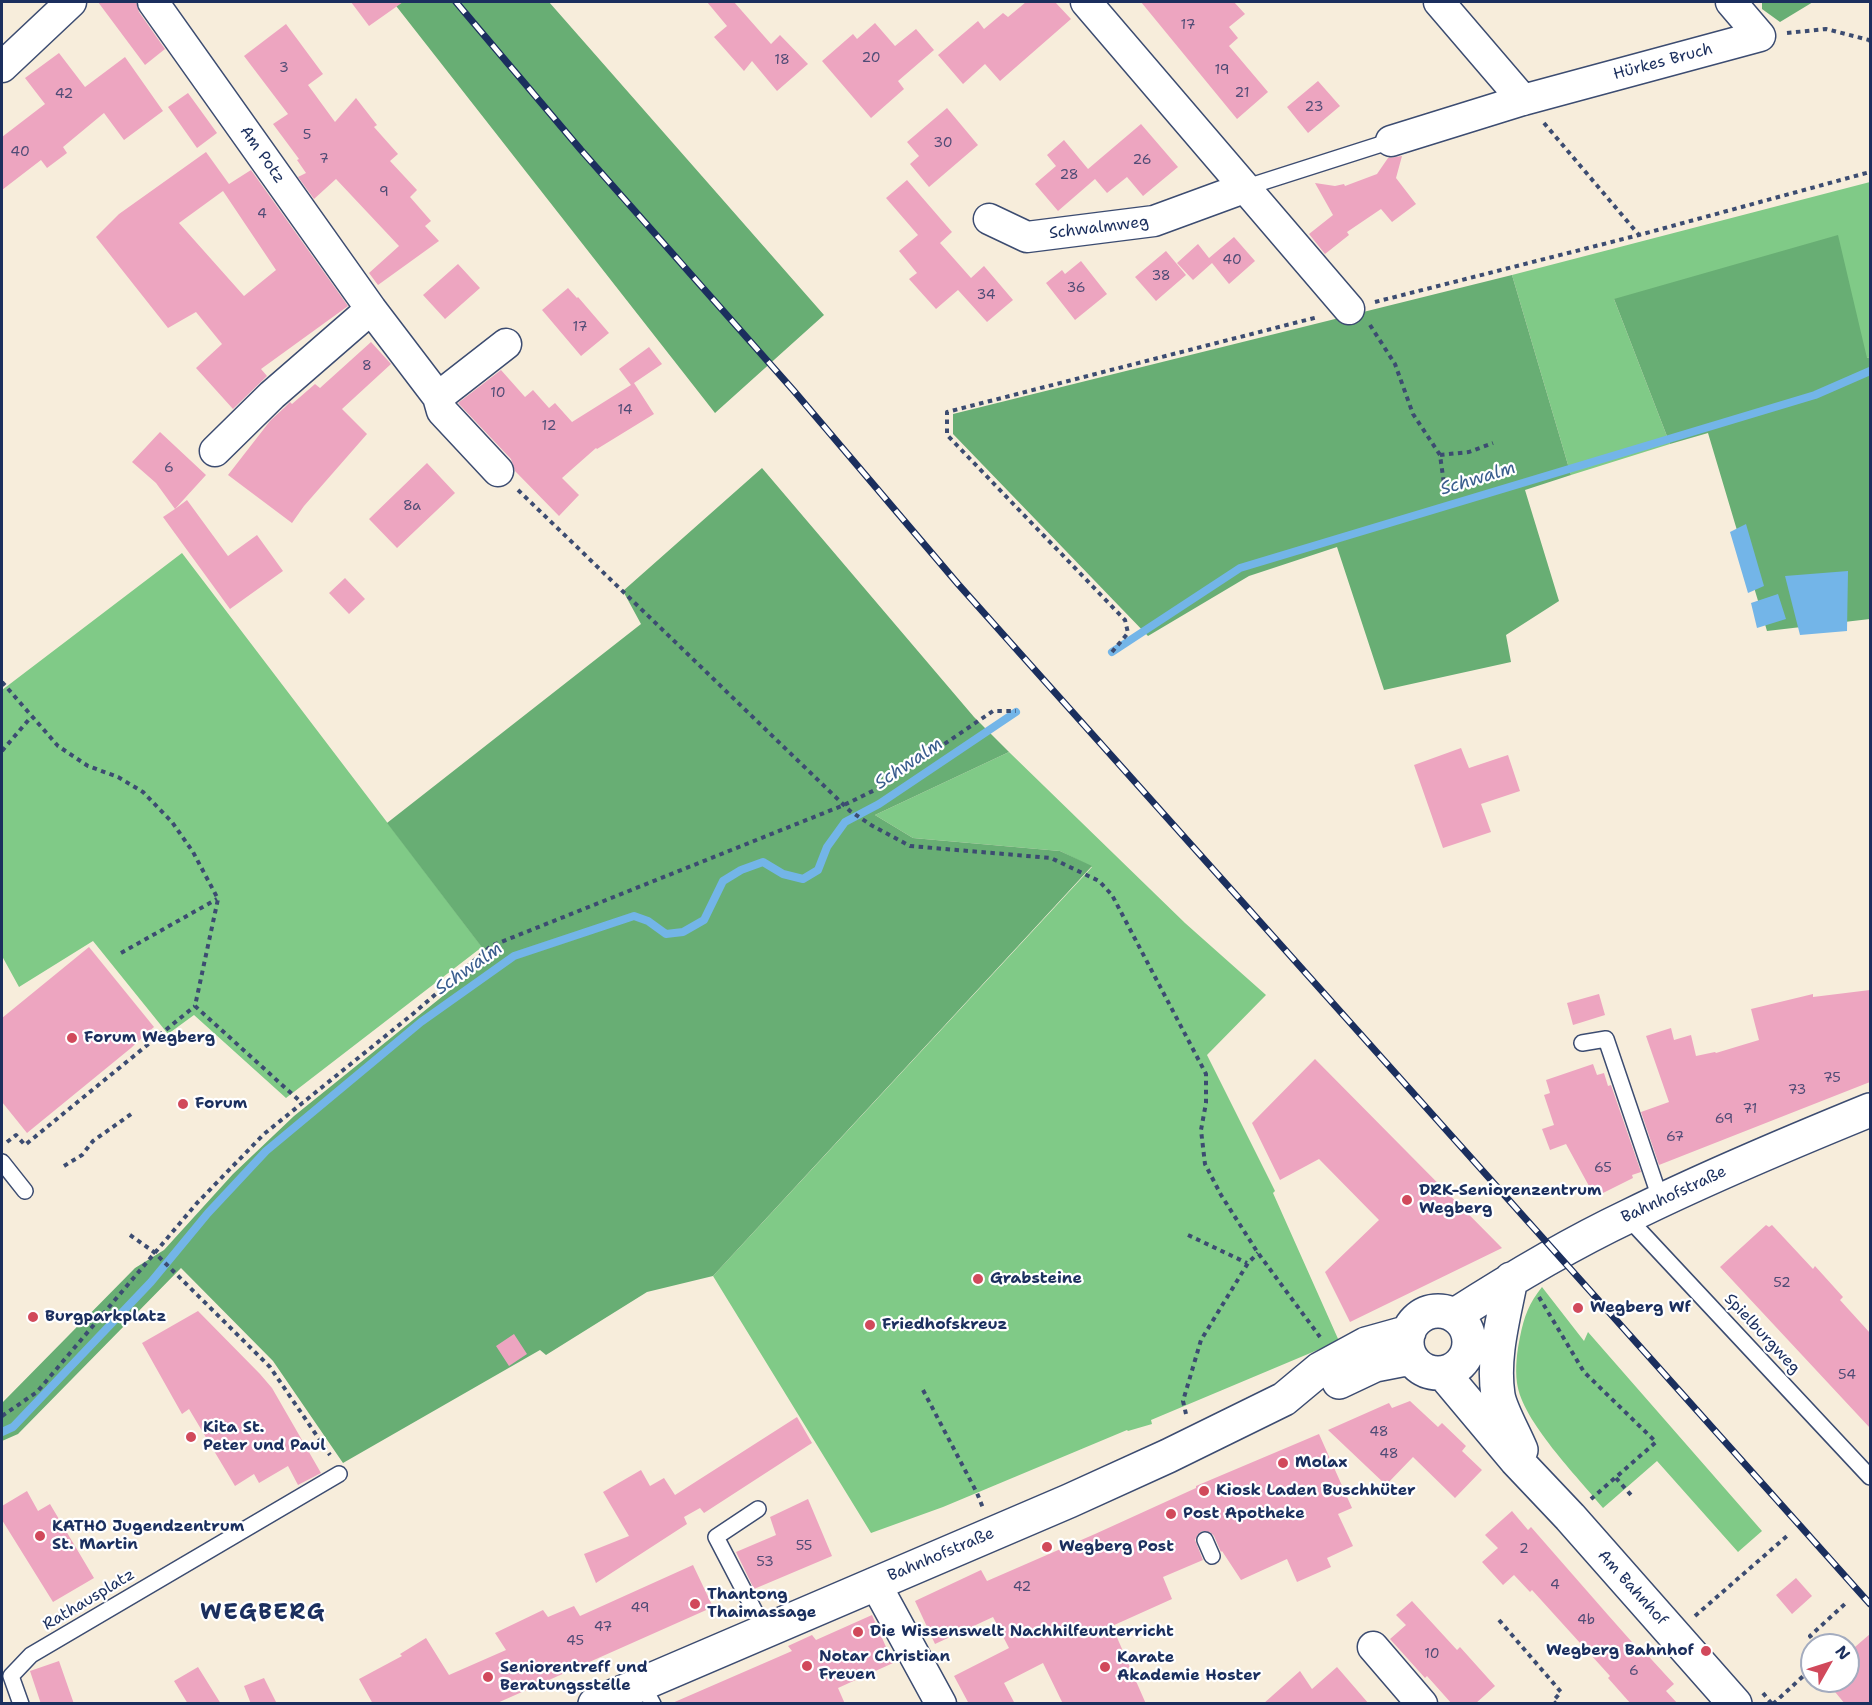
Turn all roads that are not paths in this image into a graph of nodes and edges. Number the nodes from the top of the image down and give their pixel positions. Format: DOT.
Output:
graph roads {
  1 [pos="71,2"];
  2 [pos="153,2"];
  3 [pos="1086,2"];
  4 [pos="1439,2"];
  5 [pos="1731,2"];
  6 [pos="2,67"];
  7 [pos="1523,100"];
  8 [pos="1391,141"];
  9 [pos="1244,188"];
  10 [pos="989,219"];
  11 [pos="1354,307"];
  12 [pos="371,309"];
  13 [pos="506,344"];
  14 [pos="438,398"];
  15 [pos="215,451"];
  16 [pos="498,471"];
  17 [pos="1582,1043"];
  18 [pos="1870,1110"];
  19 [pos="2,1162"];
  20 [pos="25,1191"];
  21 [pos="1661,1201"];
  22 [pos="1627,1217"];
  23 [pos="1517,1276"];
  24 [pos="1455,1315"];
  25 [pos="1410,1345"];
  26 [pos="1453,1366"];
  27 [pos="1284,1400"];
  28 [pos="339,1474"];
  29 [pos="1870,1477"];
  30 [pos="758,1509"];
  31 [pos="1562,1509"];
  32 [pos="1205,1540"];
  33 [pos="1212,1556"];
  34 [pos="875,1583"];
  35 [pos="765,1631"];
  36 [pos="1373,1647"];
  37 [pos="647,1694"];
  38 [pos="21,1704"];
  39 [pos="595,1704"];
  40 [pos="941,1704"];
  41 [pos="1422,1704"];
  42 [pos="1735,1704"];
  1 -- 6 [label="street"];
  2 -- 12 [label="street, Am Potz"];
  3 -- 9 [label="street"];
  4 -- 7 [label="street"];
  5 -- 7 [label="street, Hürkes Bruch"];
  7 -- 8 [label="street, Hürkes Bruch"];
  8 -- 9 [label="lane"];
  9 -- 10 [label="street, Schwalmweg"];
  9 -- 11 [label="street"];
  12 -- 14 [label="street, Am Potz"];
  12 -- 15 [label="street"];
  13 -- 14 [label="street"];
  14 -- 16 [label="street, Am Potz"];
  17 -- 21 [label="lane"];
  18 -- 21 [label="street, Bahnhofstraße"];
  19 -- 20 [label="lane"];
  21 -- 22 [label="street, Bahnhofstraße"];
  22 -- 23 [label="street, Bahnhofstraße"];
  22 -- 29 [label="lane, Spielburgweg"];
  23 -- 24 [label="street, Bahnhofstraße"];
  23 -- 31 [label="street, Am Bahnhof"];
  24 -- 25 [label="street, Bahnhofstraße"];
  24 -- 26 [label="street"];
  25 -- 26 [label="street"];
  25 -- 27 [label="street, Bahnhofstraße"];
  25 -- 27 [label="street, Bahnhofstraße"];
  26 -- 31 [label="street, Am Bahnhof"];
  27 -- 34 [label="street, Bahnhofstraße"];
  28 -- 38 [label="lane, Rathausplatz"];
  30 -- 35 [label="lane"];
  31 -- 42 [label="street, Am Bahnhof"];
  32 -- 33 [label="lane"];
  34 -- 35 [label="street, Bahnhofstraße"];
  34 -- 40 [label="street"];
  35 -- 37 [label="street, Bahnhofstraße"];
  36 -- 41 [label="street"];
  37 -- 39 [label="street, Bahnhofstraße"];
}
